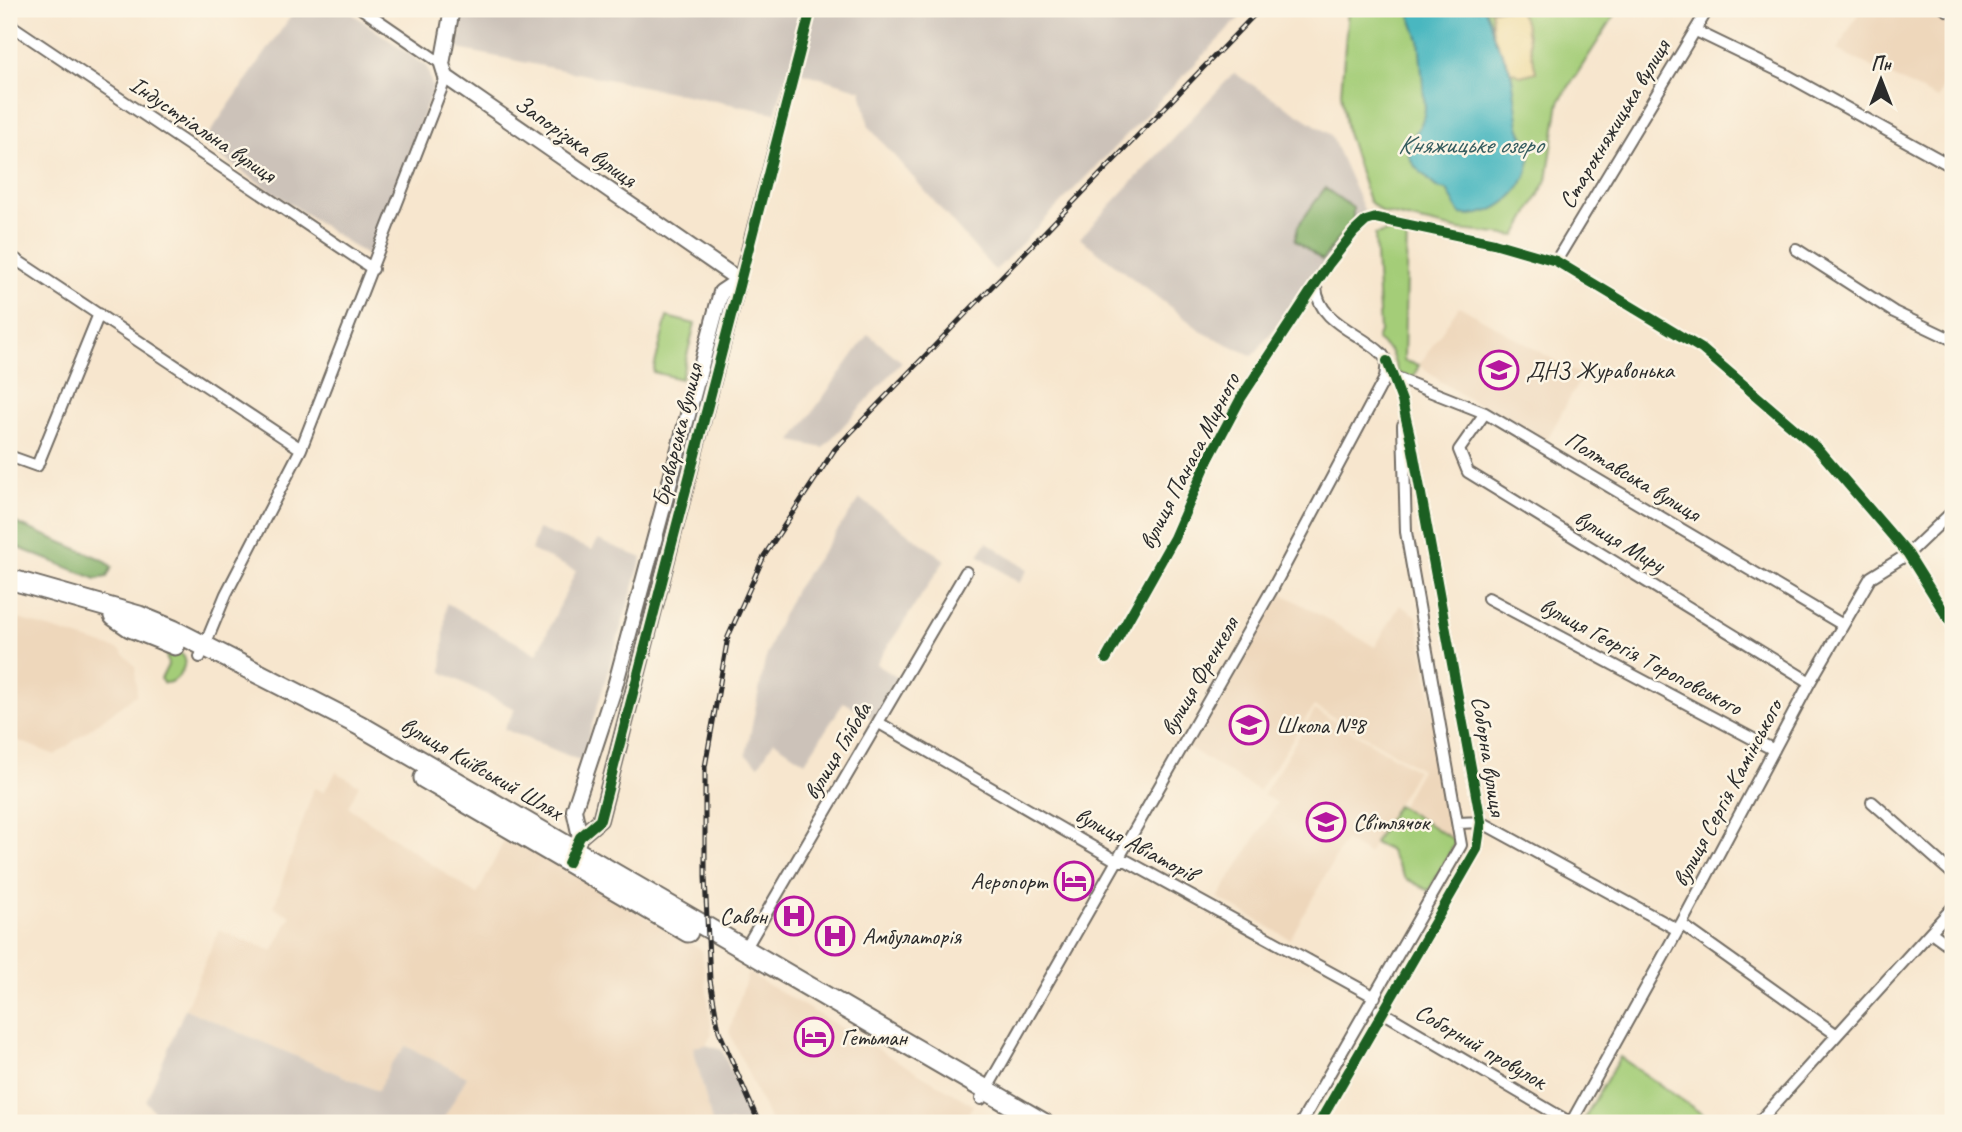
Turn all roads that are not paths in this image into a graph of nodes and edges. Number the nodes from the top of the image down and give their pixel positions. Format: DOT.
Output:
graph roads {
  1 [pos="362,9"];
  2 [pos="452,9"];
  3 [pos="811,9"];
  4 [pos="1708,9"];
  5 [pos="1945,9"];
  6 [pos="1953,13"];
  7 [pos="9,24"];
  8 [pos="1696,31"];
  9 [pos="444,71"];
  10 [pos="1953,167"];
  11 [pos="1796,249"];
  12 [pos="9,255"];
  13 [pos="1556,261"];
  14 [pos="373,269"];
  15 [pos="739,280"];
  16 [pos="1316,287"];
  17 [pos="99,314"];
  18 [pos="1953,340"];
  19 [pos="1387,361"];
  20 [pos="1394,377"];
  21 [pos="1402,401"];
  22 [pos="1485,413"];
  23 [pos="301,449"];
  24 [pos="9,456"];
  25 [pos="1953,511"];
  26 [pos="1908,554"];
  27 [pos="966,572"];
  28 [pos="9,579"];
  29 [pos="1488,598"];
  30 [pos="1843,625"];
  31 [pos="1953,626"];
  32 [pos="203,651"];
  33 [pos="1106,659"];
  34 [pos="1810,682"];
  35 [pos="879,723"];
  36 [pos="1774,750"];
  37 [pos="1872,802"];
  38 [pos="1480,821"];
  39 [pos="1458,823"];
  40 [pos="574,850"];
  41 [pos="1117,862"];
  42 [pos="1953,874"];
  43 [pos="1953,907"];
  44 [pos="1680,927"];
  45 [pos="1931,932"];
  46 [pos="1953,948"];
  47 [pos="744,951"];
  48 [pos="1373,1001"];
  49 [pos="1384,1013"];
  50 [pos="1837,1035"];
  51 [pos="984,1094"];
  52 [pos="1023,1123"];
  53 [pos="1043,1123"];
  54 [pos="1301,1123"];
  55 [pos="1320,1123"];
  56 [pos="1571,1123"];
  57 [pos="1758,1123"];
  1 -- 9 [label="street"];
  2 -- 9 [label="street"];
  3 -- 15 [label="street, Броварська вулиця"];
  4 -- 8 [label="street, Старокняжицька вулиця"];
  5 -- 6 [label="street"];
  7 -- 14 [label="street, Індустріальна вулиця"];
  8 -- 10 [label="street"];
  8 -- 13 [label="street, Старокняжицька вулиця"];
  9 -- 14 [label="street"];
  9 -- 15 [label="street, Запорізька вулиця"];
  11 -- 18 [label="street"];
  12 -- 17 [label="street"];
  13 -- 16 [label="street"];
  13 -- 26 [label="street"];
  14 -- 23 [label="street"];
  15 -- 40 [label="street, Броварська вулиця"];
  15 -- 40 [label="street, Броварська вулиця"];
  16 -- 19 [label="street"];
  16 -- 33 [label="street, вулиця Панаса Мирного"];
  17 -- 23 [label="street"];
  17 -- 24 [label="street"];
  19 -- 20 [label="street, Соборна вулиця"];
  19 -- 41 [label="street, вулиця Френкеля"];
  20 -- 21 [label="street, Соборна вулиця"];
  20 -- 22 [label="street, Полтавська вулиця"];
  21 -- 38 [label="street, Соборна вулиця"];
  21 -- 39 [label="street, Соборна вулиця"];
  22 -- 30 [label="street, Полтавська вулиця"];
  22 -- 34 [label="street, вулиця Миру"];
  23 -- 32 [label="street"];
  25 -- 26 [label="street, вулиця Сергія Камінського"];
  26 -- 30 [label="street, вулиця Сергія Камінського"];
  26 -- 31 [label="street"];
  27 -- 35 [label="street, вулиця Глібова"];
  28 -- 32 [label="highway, вулиця Київський Шлях"];
  29 -- 36 [label="street, вулиця Георгія Тороповського"];
  30 -- 34 [label="street, вулиця Сергія Камінського"];
  32 -- 40 [label="highway, вулиця Київський Шлях"];
  34 -- 36 [label="street, вулиця Сергія Камінського"];
  35 -- 41 [label="street, вулиця Авіаторів"];
  35 -- 47 [label="street, вулиця Глібова"];
  36 -- 44 [label="street, вулиця Сергія Камінського"];
  37 -- 42 [label="street"];
  38 -- 39 [label="street"];
  38 -- 44 [label="street"];
  38 -- 49 [label="street, Соборна вулиця"];
  39 -- 48 [label="street, Соборна вулиця"];
  40 -- 47 [label="highway, вулиця Київський Шлях"];
  40 -- 51 [label="highway, вулиця Київський Шлях"];
  41 -- 48 [label="street, вулиця Авіаторів"];
  41 -- 51 [label="street, вулиця Френкеля"];
  43 -- 45 [label="street"];
  44 -- 50 [label="street"];
  44 -- 56 [label="street, вулиця Сергія Камінського"];
  45 -- 46 [label="street"];
  45 -- 50 [label="street"];
  47 -- 51 [label="highway, вулиця Київський Шлях"];
  48 -- 49 [label="street, Соборний провулок"];
  48 -- 54 [label="street, Соборна вулиця"];
  49 -- 55 [label="street, Соборна вулиця"];
  49 -- 56 [label="street, Соборний провулок"];
  50 -- 57 [label="street"];
  51 -- 52 [label="highway, вулиця Київський Шлях"];
  51 -- 53 [label="highway, вулиця Київський Шлях"];
}
